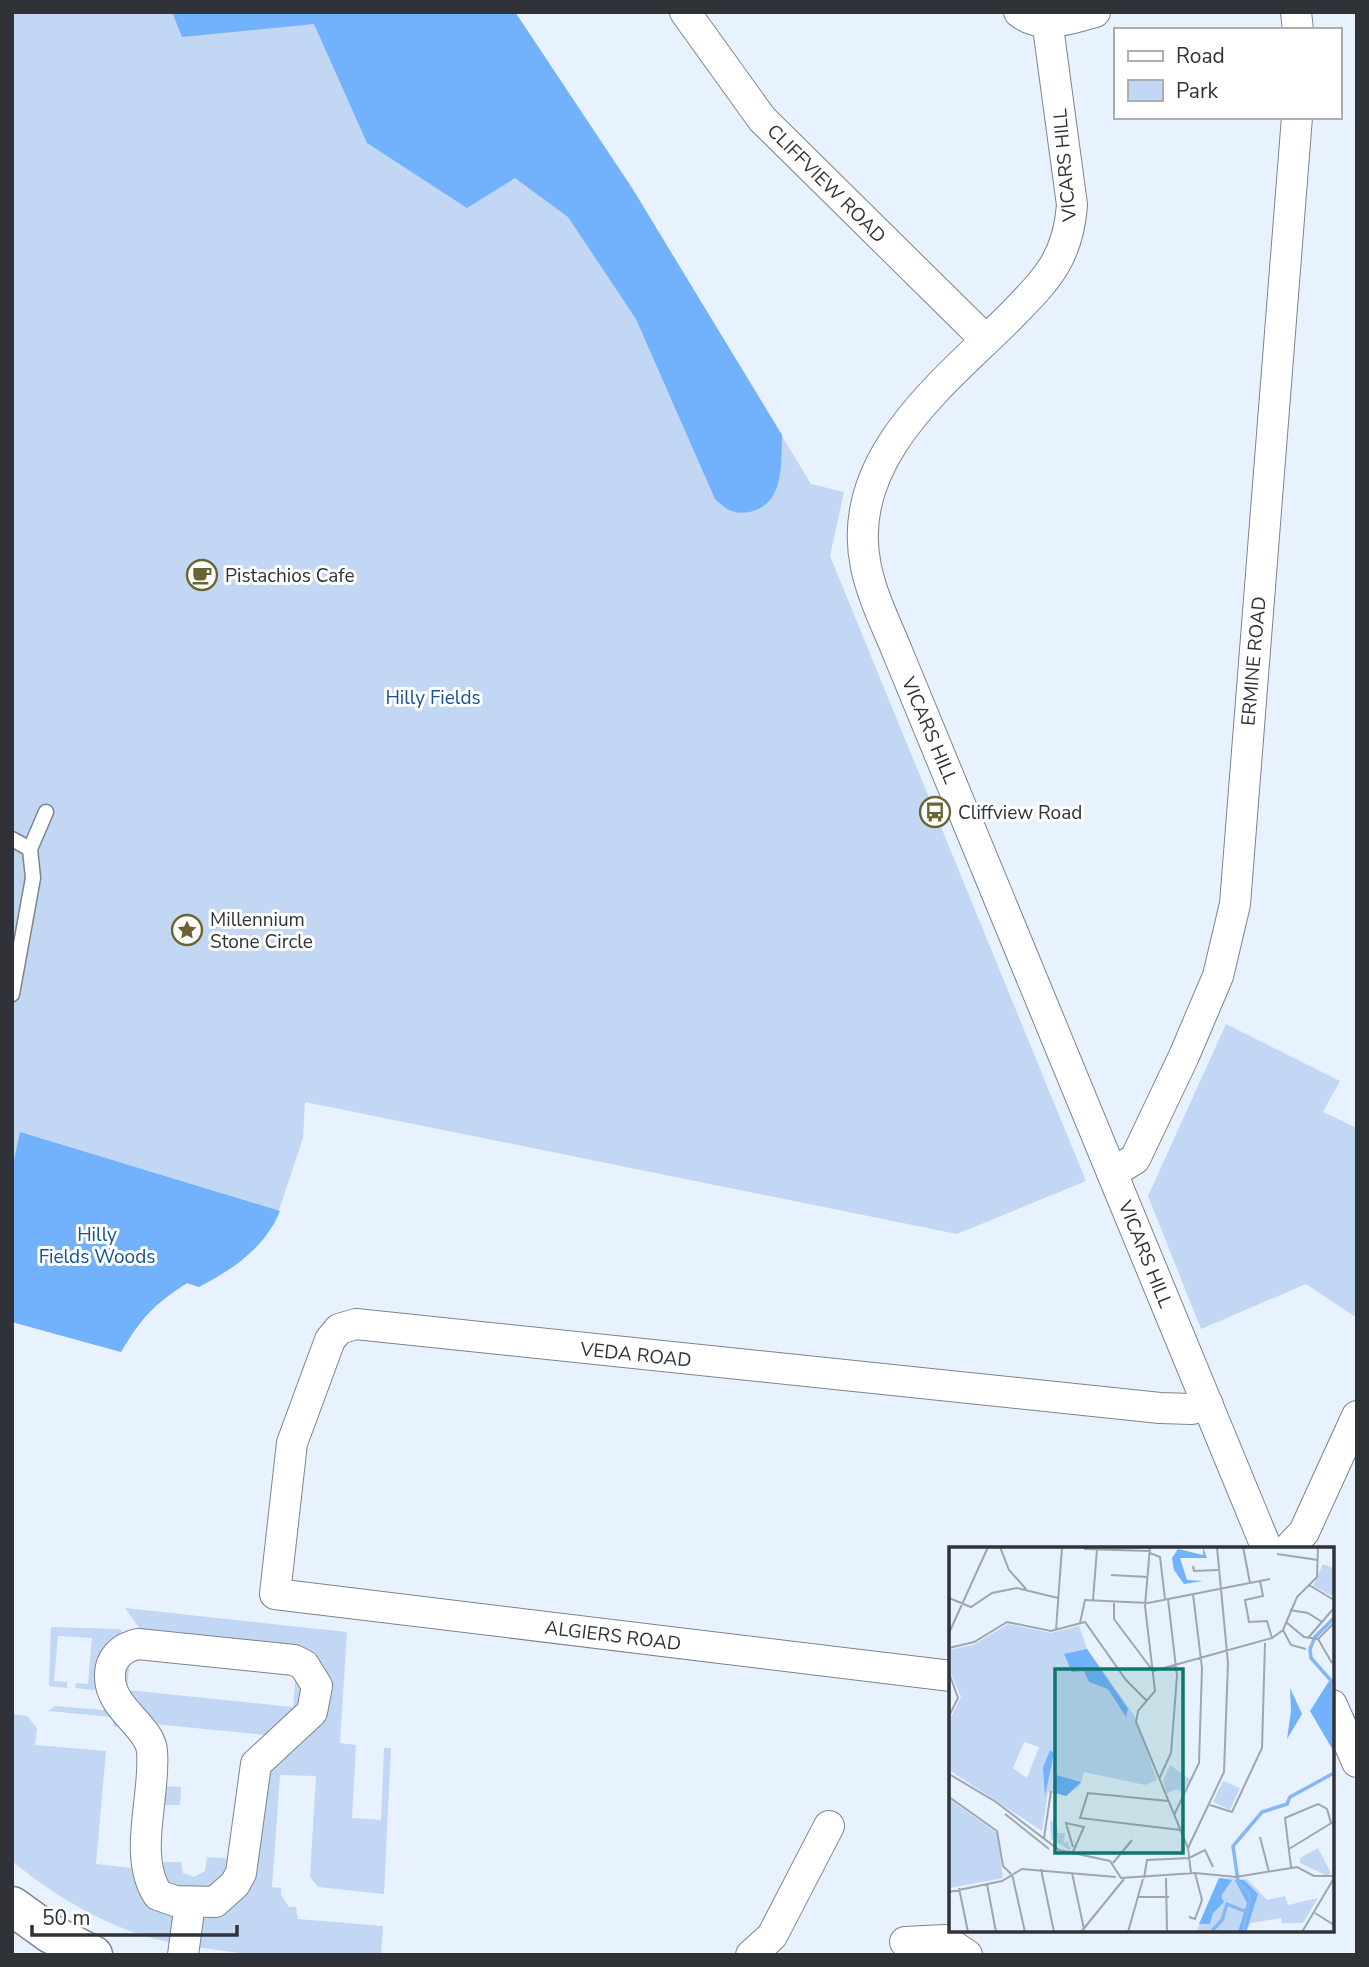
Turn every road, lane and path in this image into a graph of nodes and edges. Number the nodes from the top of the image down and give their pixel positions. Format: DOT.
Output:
graph roads {
  1 [pos="685,12"];
  2 [pos="1019,12"];
  3 [pos="1095,12"];
  4 [pos="1046,17"];
  5 [pos="1297,119"];
  6 [pos="986,340"];
  7 [pos="46,812"];
  8 [pos="12,839"];
  9 [pos="30,849"];
  10 [pos="12,993"];
  11 [pos="1112,1173"];
  12 [pos="1208,1405"];
  13 [pos="1357,1416"];
  14 [pos="1266,1547"];
  15 [pos="1290,1547"];
  16 [pos="275,1594"];
  17 [pos="949,1676"];
  18 [pos="1334,1713"];
  19 [pos="1357,1762"];
  20 [pos="828,1826"];
  21 [pos="190,1903"];
  22 [pos="12,1906"];
  23 [pos="905,1942"];
  24 [pos="93,1955"];
  25 [pos="183,1955"];
  26 [pos="751,1955"];
  27 [pos="967,1955"];
  1 -- 6 [label="street, CLIFFVIEW ROAD"];
  2 -- 4 [label="street"];
  3 -- 4 [label="street"];
  4 -- 6 [label="street, VICARS HILL"];
  5 -- 11 [label="street, ERMINE ROAD"];
  6 -- 11 [label="street, VICARS HILL"];
  7 -- 9 [label="lane"];
  8 -- 9 [label="lane"];
  9 -- 10 [label="lane"];
  11 -- 12 [label="street, VICARS HILL"];
  12 -- 14 [label="street, VICARS HILL"];
  12 -- 16 [label="street, VEDA ROAD"];
  13 -- 15 [label="street"];
  16 -- 17 [label="street, ALGIERS ROAD"];
  18 -- 19 [label="street"];
  20 -- 26 [label="street"];
  21 -- 21 [label="street"];
  21 -- 25 [label="street"];
  22 -- 24 [label="main road"];
  23 -- 27 [label="street"];
}
